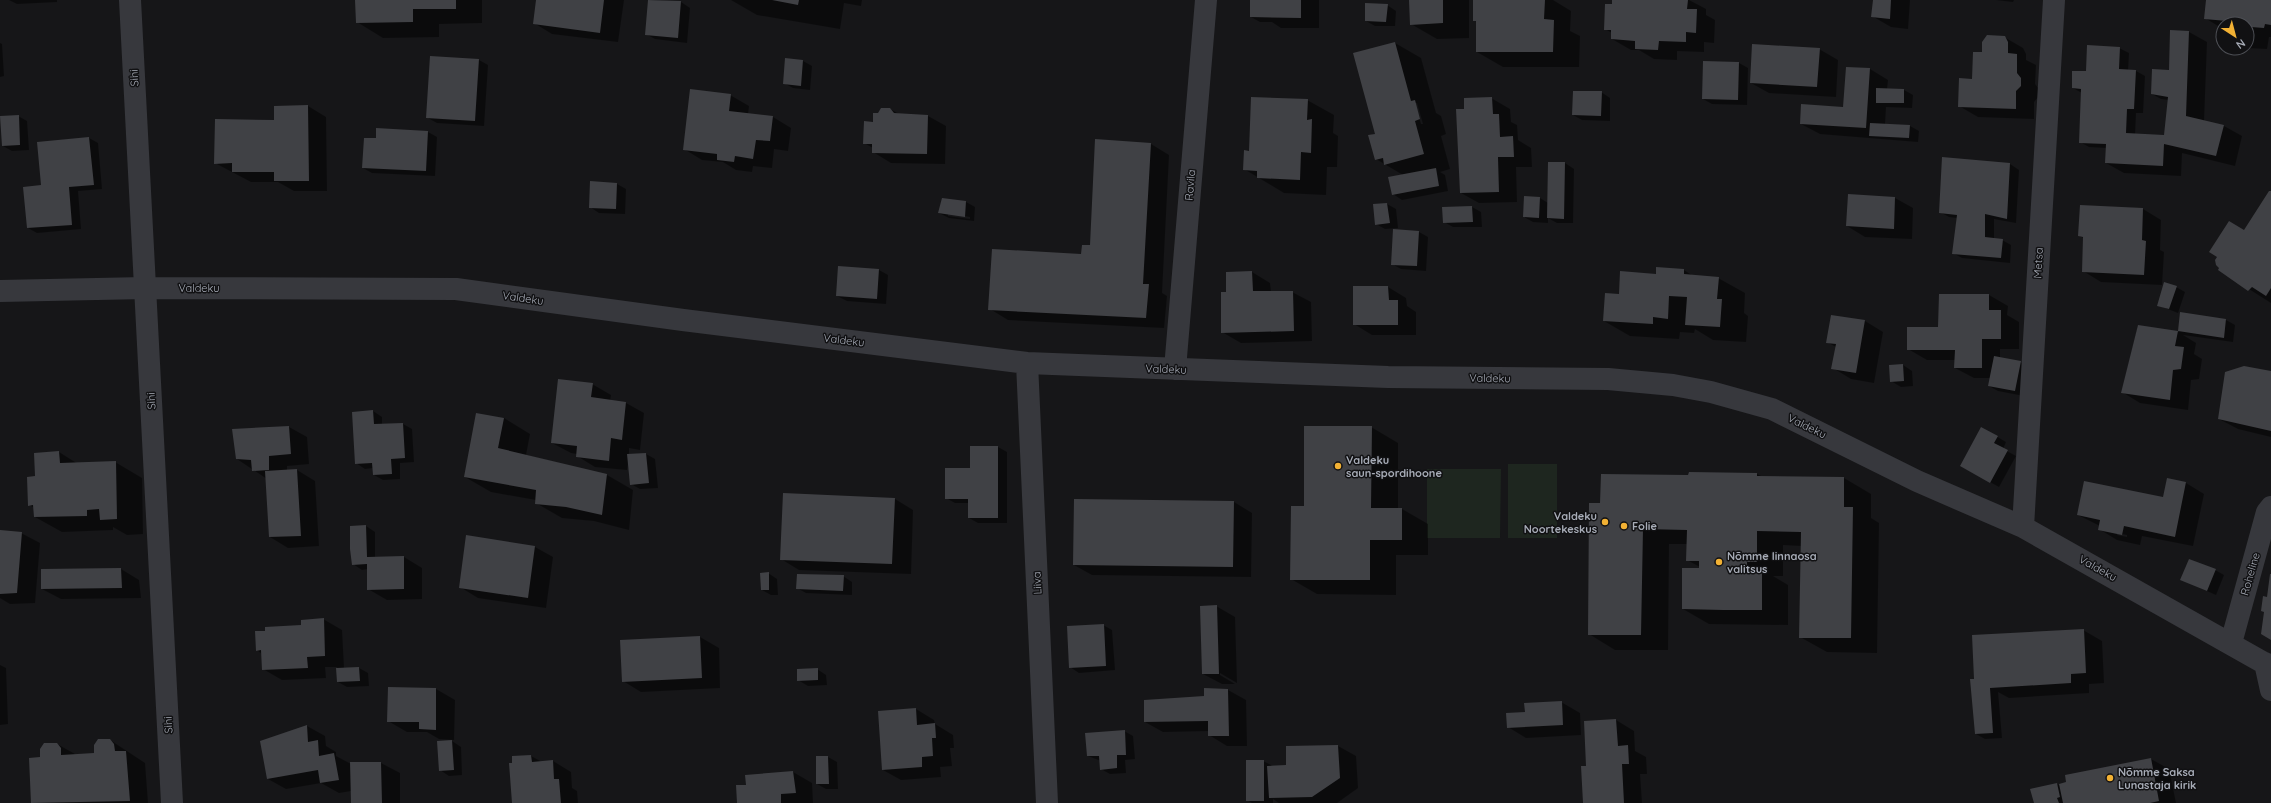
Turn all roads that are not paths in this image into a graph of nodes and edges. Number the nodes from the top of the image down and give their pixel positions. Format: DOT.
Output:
graph roads {
  1 [pos="130,0"];
  2 [pos="1206,0"];
  3 [pos="2054,0"];
  4 [pos="145,288"];
  5 [pos="0,291"];
  6 [pos="1027,363"];
  7 [pos="1174,369"];
  8 [pos="2271,507"];
  9 [pos="2023,527"];
  10 [pos="2231,643"];
  11 [pos="2268,665"];
  12 [pos="2271,690"];
  13 [pos="172,803"];
  14 [pos="1047,803"];
  1 -- 4 [label="street, Sihi"];
  2 -- 7 [label="street, Ravila"];
  3 -- 9 [label="street, Metsa"];
  4 -- 5 [label="street, Valdeku"];
  4 -- 6 [label="street, Valdeku"];
  4 -- 13 [label="street, Sihi"];
  6 -- 7 [label="street, Valdeku"];
  6 -- 14 [label="street, Liiva"];
  7 -- 9 [label="street, Valdeku"];
  8 -- 10 [label="street, Roheline"];
  9 -- 10 [label="street, Valdeku"];
  10 -- 11 [label="street, Valdeku"];
  11 -- 12 [label="street"];
}
